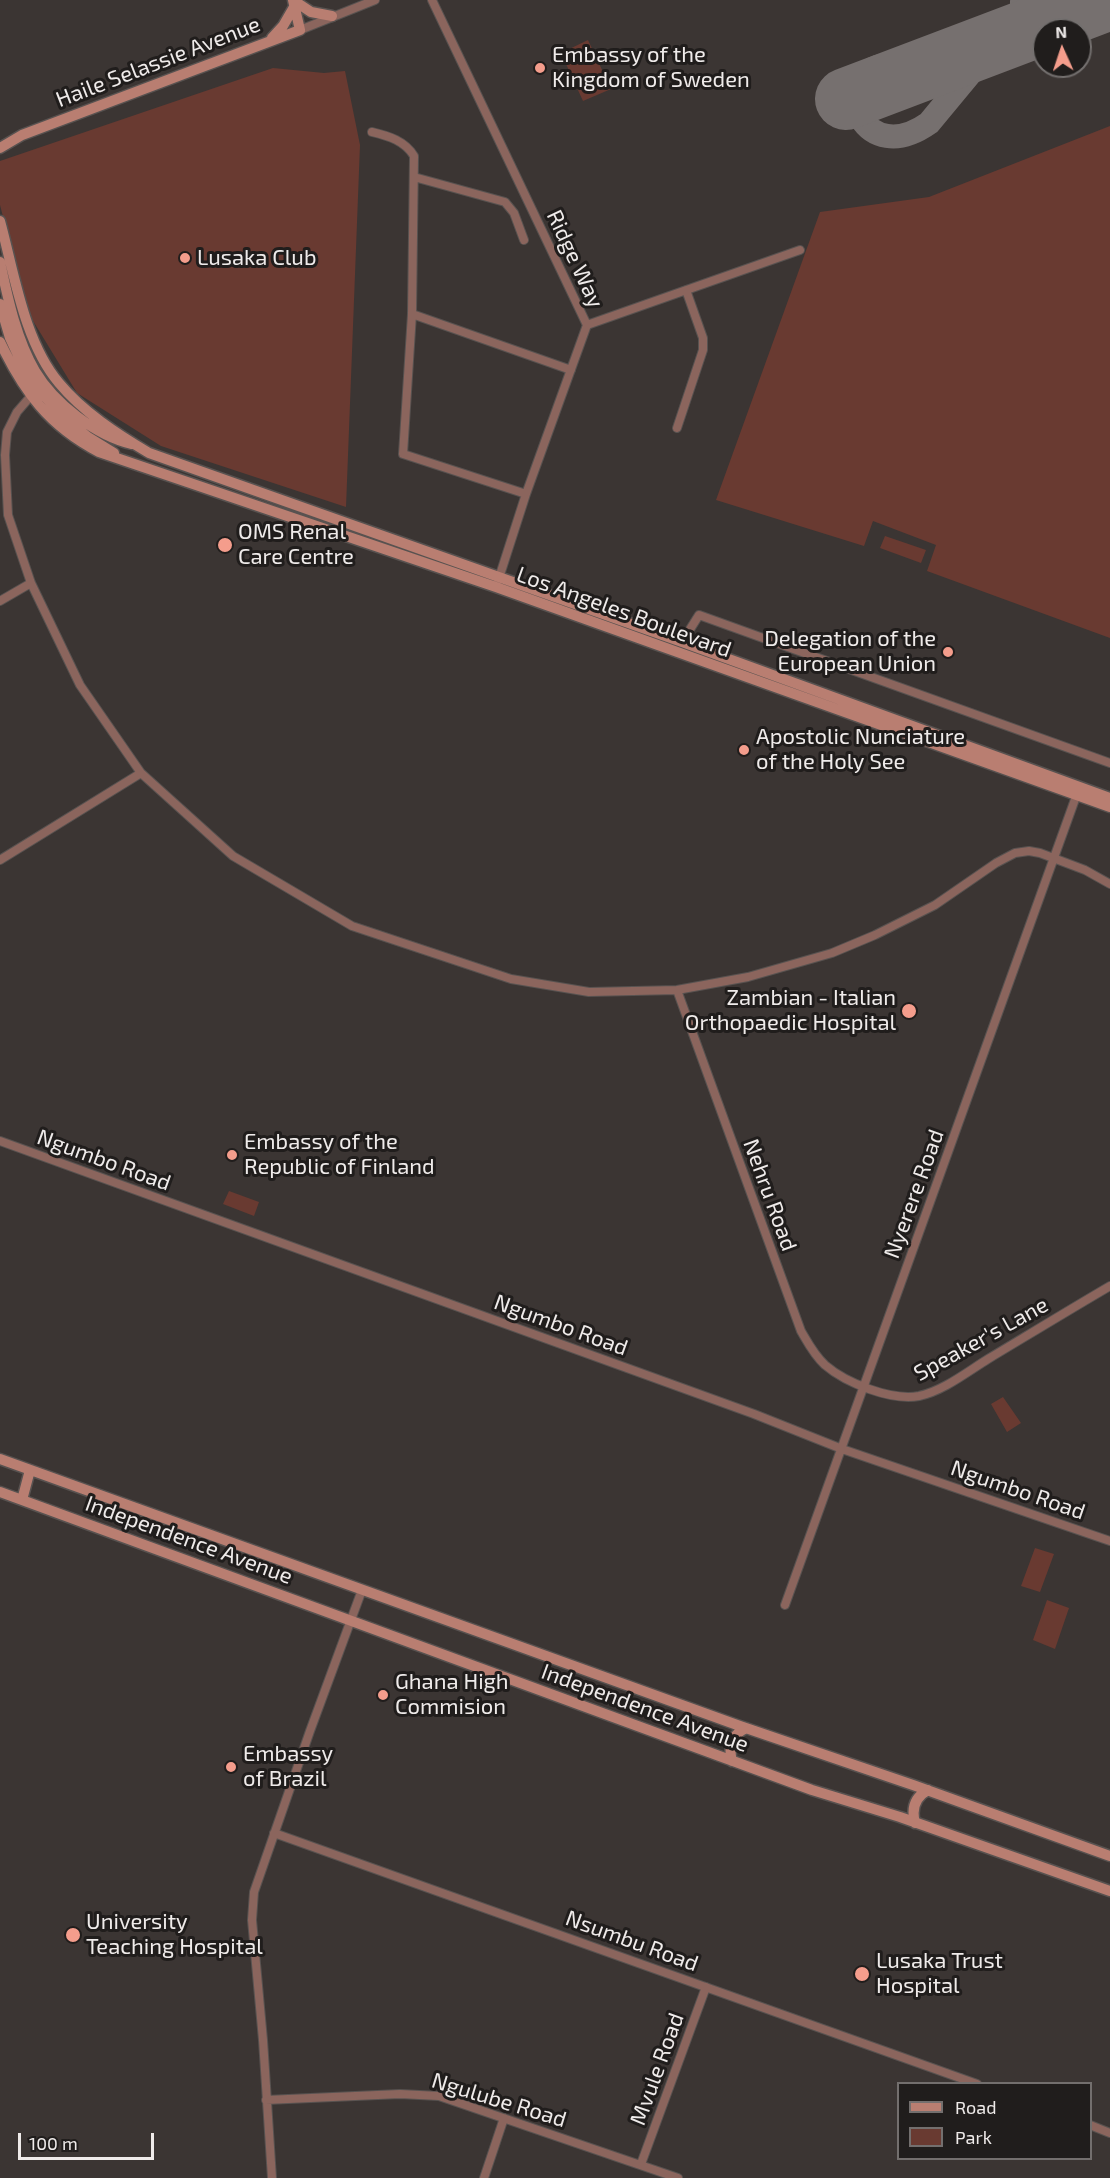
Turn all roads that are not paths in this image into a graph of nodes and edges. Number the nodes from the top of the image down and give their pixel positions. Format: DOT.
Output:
graph roads {
  1 [pos="375,0"];
  2 [pos="432,0"];
  3 [pos="293,2"];
  4 [pos="332,16"];
  5 [pos="300,30"];
  6 [pos="270,41"];
  7 [pos="372,132"];
  8 [pos="22,135"];
  9 [pos="0,139"];
  10 [pos="0,148"];
  11 [pos="414,177"];
  12 [pos="0,221"];
  13 [pos="524,240"];
  14 [pos="800,250"];
  15 [pos="0,262"];
  16 [pos="686,290"];
  17 [pos="0,303"];
  18 [pos="412,314"];
  19 [pos="587,325"];
  20 [pos="0,342"];
  21 [pos="571,370"];
  22 [pos="30,397"];
  23 [pos="677,428"];
  24 [pos="136,445"];
  25 [pos="124,460"];
  26 [pos="526,494"];
  27 [pos="498,582"];
  28 [pos="31,583"];
  29 [pos="0,601"];
  30 [pos="682,642"];
  31 [pos="1110,764"];
  32 [pos="141,773"];
  33 [pos="1078,790"];
  34 [pos="1110,798"];
  35 [pos="1110,807"];
  36 [pos="1054,858"];
  37 [pos="0,860"];
  38 [pos="1110,884"];
  39 [pos="677,990"];
  40 [pos="0,1142"];
  41 [pos="1110,1286"];
  42 [pos="864,1386"];
  43 [pos="842,1449"];
  44 [pos="0,1459"];
  45 [pos="30,1470"];
  46 [pos="0,1492"];
  47 [pos="22,1500"];
  48 [pos="1110,1541"];
  49 [pos="362,1590"];
  50 [pos="786,1605"];
  51 [pos="350,1620"];
  52 [pos="730,1723"];
  53 [pos="746,1728"];
  54 [pos="717,1755"];
  55 [pos="732,1761"];
  56 [pos="913,1785"];
  57 [pos="928,1790"];
  58 [pos="900,1817"];
  59 [pos="915,1822"];
  60 [pos="274,1833"];
  61 [pos="1110,1856"];
  62 [pos="1110,1892"];
  63 [pos="706,1987"];
  64 [pos="971,2082"];
  65 [pos="266,2100"];
  66 [pos="504,2118"];
  67 [pos="1092,2126"];
  68 [pos="1110,2133"];
  69 [pos="641,2164"];
  70 [pos="272,2178"];
  71 [pos="484,2178"];
  72 [pos="678,2178"];
  1 -- 4 [label="street, Haile Selassie Avenue"];
  2 -- 19 [label="street, Ridge Way"];
  3 -- 4 [label="main road"];
  3 -- 5 [label="main road"];
  3 -- 6 [label="main road"];
  4 -- 5 [label="street, Haile Selassie Avenue"];
  5 -- 6 [label="main road, Haile Selassie Avenue"];
  6 -- 8 [label="main road, Haile Selassie Avenue"];
  7 -- 11 [label="street"];
  8 -- 9 [label="main road, Haile Selassie Avenue"];
  8 -- 10 [label="main road, Haile Selassie Avenue"];
  11 -- 13 [label="street"];
  11 -- 18 [label="street"];
  12 -- 24 [label="main road, Los Angeles Boulevard"];
  14 -- 16 [label="street"];
  15 -- 24 [label="main road, Los Angeles Boulevard"];
  16 -- 19 [label="street"];
  16 -- 23 [label="street"];
  17 -- 25 [label="main road, Los Angeles Boulevard"];
  18 -- 21 [label="street"];
  18 -- 26 [label="street"];
  19 -- 21 [label="street, Ridge Way"];
  20 -- 22 [label="main road, Los Angeles Boulevard"];
  21 -- 26 [label="street, Ridge Way"];
  22 -- 25 [label="main road, Los Angeles Boulevard"];
  22 -- 28 [label="street"];
  24 -- 27 [label="main road, Los Angeles Boulevard"];
  25 -- 27 [label="main road, Los Angeles Boulevard"];
  26 -- 27 [label="street, Ridge Way"];
  27 -- 30 [label="main road, Los Angeles Boulevard"];
  27 -- 33 [label="main road, Los Angeles Boulevard"];
  28 -- 29 [label="street"];
  28 -- 32 [label="street"];
  30 -- 31 [label="street"];
  30 -- 33 [label="main road, Los Angeles Boulevard"];
  32 -- 37 [label="street"];
  32 -- 39 [label="street"];
  33 -- 34 [label="main road, Los Angeles Boulevard"];
  33 -- 35 [label="main road, Los Angeles Boulevard"];
  33 -- 36 [label="street, Nyerere Road"];
  36 -- 38 [label="street"];
  36 -- 39 [label="street"];
  36 -- 42 [label="street, Nyerere Road"];
  39 -- 42 [label="street, Nehru Road"];
  40 -- 43 [label="street, Ngumbo Road"];
  41 -- 42 [label="street, Speaker's Lane"];
  42 -- 43 [label="street, Nyerere Road"];
  43 -- 48 [label="street, Ngumbo Road"];
  43 -- 50 [label="street, Nyerere Road"];
  44 -- 45 [label="main road, Independence Avenue"];
  45 -- 47 [label="main road"];
  45 -- 49 [label="main road, Independence Avenue"];
  46 -- 47 [label="main road, Independence Avenue"];
  47 -- 51 [label="main road, Independence Avenue"];
  49 -- 51 [label="street"];
  49 -- 52 [label="main road, Independence Avenue"];
  51 -- 54 [label="main road, Independence Avenue"];
  51 -- 60 [label="street"];
  52 -- 53 [label="main road, Independence Avenue"];
  52 -- 54 [label="main road"];
  53 -- 55 [label="main road"];
  53 -- 56 [label="main road, Independence Avenue"];
  54 -- 55 [label="main road, Independence Avenue"];
  55 -- 58 [label="main road, Independence Avenue"];
  56 -- 57 [label="main road, Independence Avenue"];
  56 -- 58 [label="main road"];
  57 -- 59 [label="main road"];
  57 -- 61 [label="main road, Independence Avenue"];
  58 -- 59 [label="main road, Independence Avenue"];
  59 -- 62 [label="main road, Independence Avenue"];
  60 -- 63 [label="street, Nsumbu Road"];
  60 -- 65 [label="street"];
  63 -- 64 [label="street, Nsumbu Road"];
  63 -- 69 [label="street, Mvule Road"];
  65 -- 66 [label="street, Ngulube Road"];
  65 -- 70 [label="street"];
  66 -- 69 [label="street, Ngulube Road"];
  66 -- 71 [label="street"];
  67 -- 68 [label="street"];
  69 -- 72 [label="street, Ngulube Road"];
}
